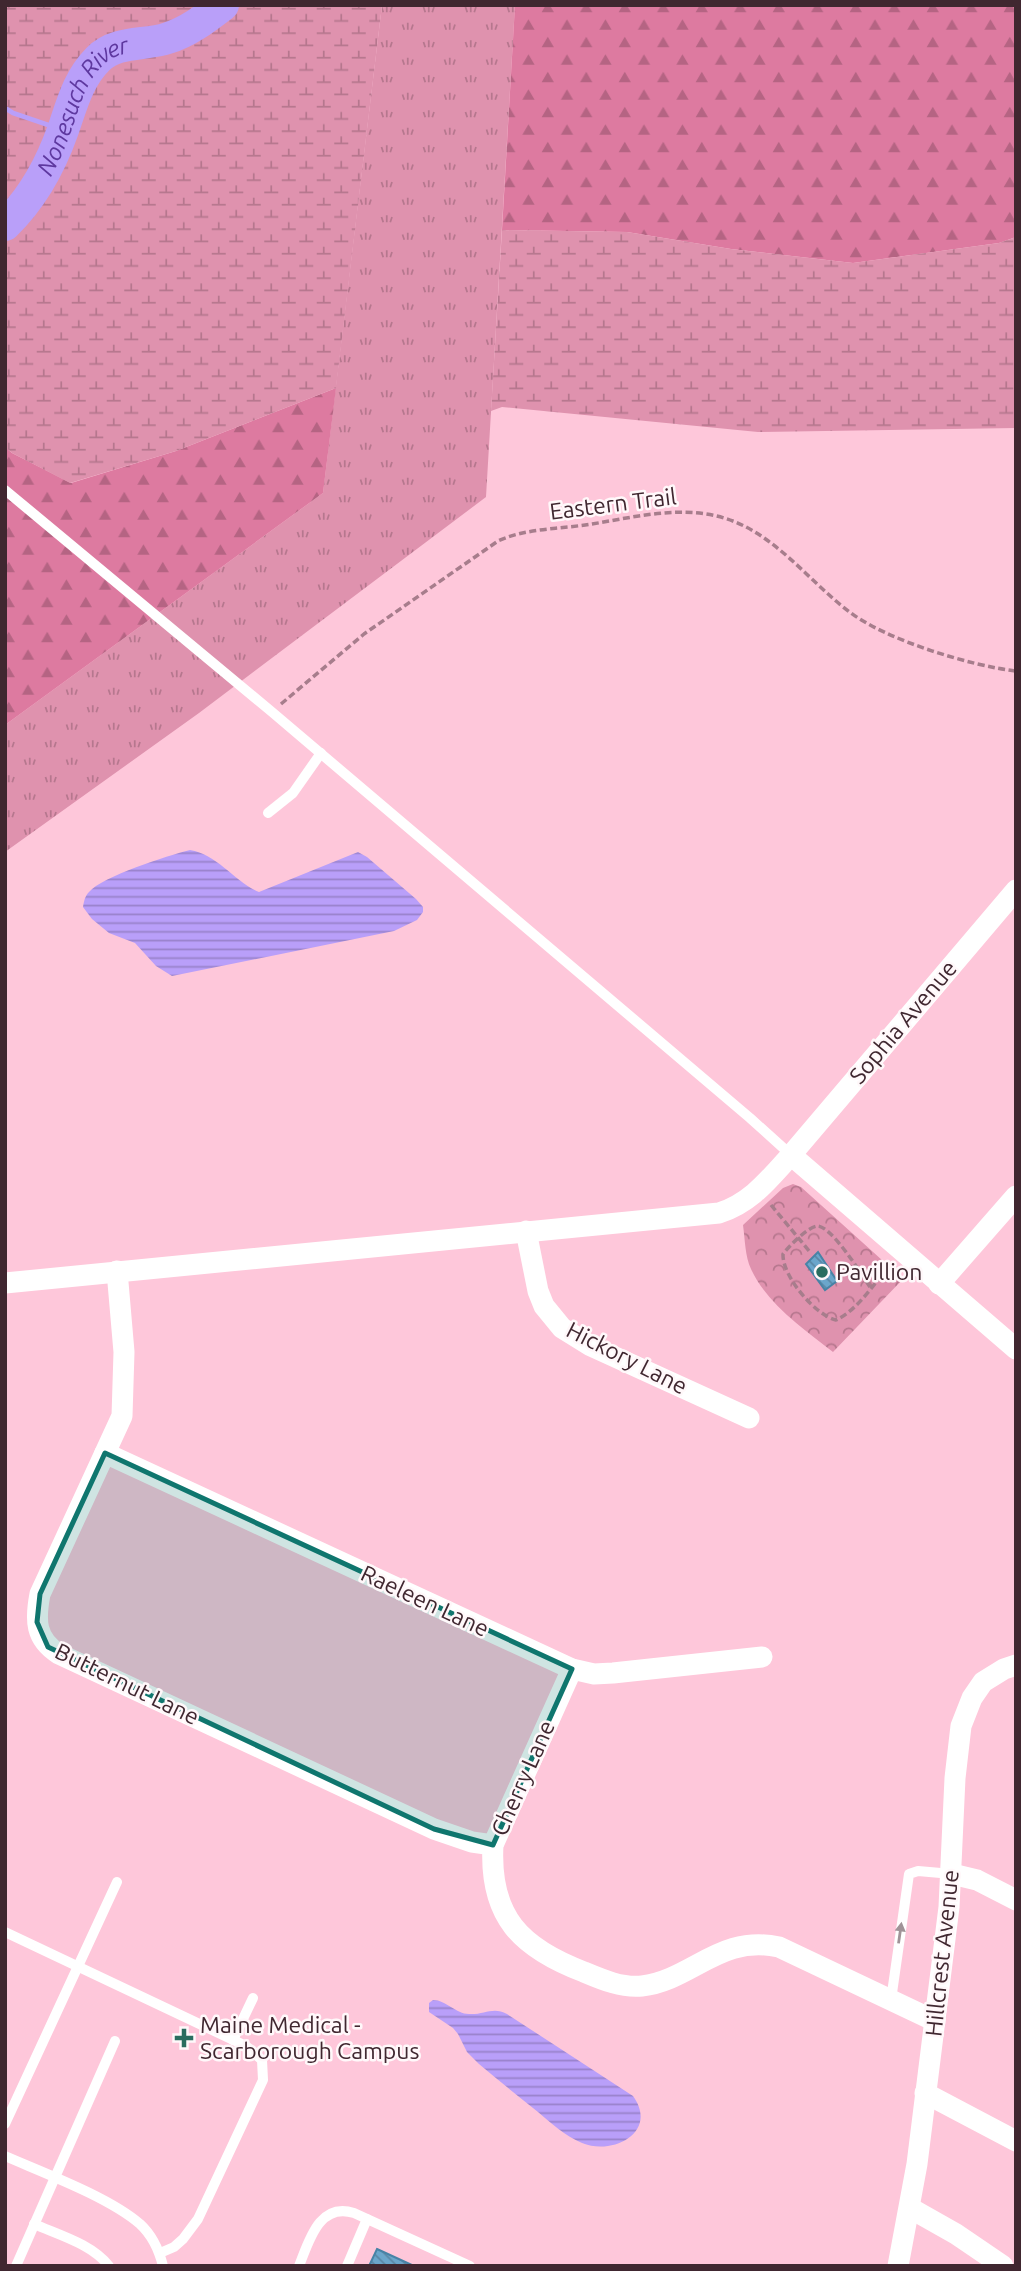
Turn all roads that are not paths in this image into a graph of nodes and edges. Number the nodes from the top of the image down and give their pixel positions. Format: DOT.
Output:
graph roads {
  1 [pos="5,490"];
  2 [pos="321,753"];
  3 [pos="268,813"];
  4 [pos="1016,890"];
  5 [pos="790,1155"];
  6 [pos="1016,1196"];
  7 [pos="527,1231"];
  8 [pos="117,1271"];
  9 [pos="5,1283"];
  10 [pos="939,1284"];
  11 [pos="1016,1349"];
  12 [pos="749,1418"];
  13 [pos="105,1453"];
  14 [pos="762,1657"];
  15 [pos="1016,1665"];
  16 [pos="572,1669"];
  17 [pos="493,1845"];
  18 [pos="952,1874"];
  19 [pos="117,1882"];
  20 [pos="1016,1900"];
  21 [pos="5,1932"];
  22 [pos="78,1967"];
  23 [pos="253,1998"];
  24 [pos="891,2000"];
  25 [pos="935,2021"];
  26 [pos="233,2040"];
  27 [pos="115,2041"];
  28 [pos="5,2092"];
  29 [pos="925,2093"];
  30 [pos="18,2097"];
  31 [pos="5,2124"];
  32 [pos="1016,2141"];
  33 [pos="5,2156"];
  34 [pos="54,2178"];
  35 [pos="910,2208"];
  36 [pos="367,2218"];
  37 [pos="34,2224"];
  38 [pos="160,2253"];
  39 [pos="16,2266"];
  40 [pos="109,2266"];
  41 [pos="163,2266"];
  42 [pos="299,2266"];
  43 [pos="347,2266"];
  44 [pos="470,2266"];
  45 [pos="898,2266"];
  46 [pos="1003,2266"];
  1 -- 2 [label="lane"];
  2 -- 3 [label="lane"];
  2 -- 5 [label="lane"];
  4 -- 5 [label="street, Sophia Avenue"];
  5 -- 7 [label="street, Sophia Avenue"];
  5 -- 10 [label="street"];
  6 -- 10 [label="street"];
  7 -- 8 [label="street, Sophia Avenue"];
  7 -- 12 [label="street, Hickory Lane"];
  8 -- 9 [label="street, Sophia Avenue"];
  8 -- 13 [label="street, Butternut Lane"];
  10 -- 11 [label="street"];
  13 -- 16 [label="street, Raeleen Lane"];
  13 -- 17 [label="street, Butternut Lane"];
  14 -- 16 [label="street, Raeleen Lane"];
  15 -- 18 [label="street, Hillcrest Avenue"];
  16 -- 17 [label="street, Cherry Lane"];
  17 -- 24 [label="street, Cherry Lane"];
  18 -- 20 [label="street"];
  24 -- 18 [label="lane, one-way"];
  18 -- 25 [label="street, Hillcrest Avenue"];
  19 -- 22 [label="lane"];
  21 -- 22 [label="lane"];
  22 -- 26 [label="lane"];
  22 -- 30 [label="lane"];
  23 -- 26 [label="lane"];
  24 -- 25 [label="street, Cherry Lane"];
  25 -- 29 [label="street, Hillcrest Avenue"];
  26 -- 38 [label="lane"];
  27 -- 34 [label="lane"];
  28 -- 30 [label="lane"];
  29 -- 32 [label="street"];
  29 -- 35 [label="street, Hillcrest Avenue"];
  30 -- 31 [label="lane"];
  33 -- 34 [label="lane"];
  34 -- 37 [label="lane"];
  34 -- 38 [label="lane"];
  35 -- 45 [label="street, Hillcrest Avenue"];
  35 -- 46 [label="street"];
  36 -- 42 [label="lane"];
  36 -- 43 [label="lane"];
  36 -- 44 [label="lane"];
  37 -- 39 [label="lane"];
  37 -- 40 [label="lane"];
  38 -- 41 [label="lane"];
}
